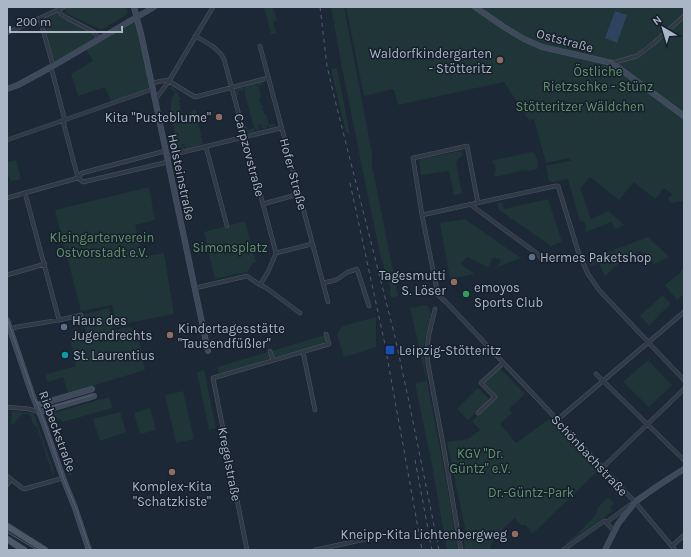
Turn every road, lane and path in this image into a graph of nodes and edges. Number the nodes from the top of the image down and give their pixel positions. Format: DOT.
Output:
graph roads {
  1 [pos="64,7"];
  2 [pos="134,7"];
  3 [pos="154,7"];
  4 [pos="213,7"];
  5 [pos="475,7"];
  6 [pos="59,10"];
  7 [pos="684,16"];
  8 [pos="137,17"];
  9 [pos="40,19"];
  10 [pos="7,33"];
  11 [pos="196,36"];
  12 [pos="99,39"];
  13 [pos="260,46"];
  14 [pos="612,63"];
  15 [pos="52,66"];
  16 [pos="268,78"];
  17 [pos="169,81"];
  18 [pos="152,86"];
  19 [pos="232,88"];
  20 [pos="7,89"];
  21 [pos="155,100"];
  22 [pos="684,116"];
  23 [pos="64,121"];
  24 [pos="281,128"];
  25 [pos="245,137"];
  26 [pos="7,139"];
  27 [pos="206,147"];
  28 [pos="167,157"];
  29 [pos="78,178"];
  30 [pos="25,193"];
  31 [pos="299,194"];
  32 [pos="7,198"];
  33 [pos="478,203"];
  34 [pos="263,204"];
  35 [pos="471,205"];
  36 [pos="422,215"];
  37 [pos="227,226"];
  38 [pos="312,244"];
  39 [pos="276,253"];
  40 [pos="542,260"];
  41 [pos="44,264"];
  42 [pos="7,275"];
  43 [pos="323,283"];
  44 [pos="260,285"];
  45 [pos="195,288"];
  46 [pos="328,302"];
  47 [pos="369,306"];
  48 [pos="435,309"];
  49 [pos="684,312"];
  50 [pos="300,314"];
  51 [pos="81,315"];
  52 [pos="7,320"];
  53 [pos="59,320"];
  54 [pos="9,330"];
  55 [pos="326,334"];
  56 [pos="648,342"];
  57 [pos="208,351"];
  58 [pos="270,351"];
  59 [pos="303,352"];
  60 [pos="273,360"];
  61 [pos="503,363"];
  62 [pos="596,374"];
  63 [pos="603,380"];
  64 [pos="684,380"];
  65 [pos="92,389"];
  66 [pos="684,389"];
  67 [pos="94,396"];
  68 [pos="37,405"];
  69 [pos="7,407"];
  70 [pos="29,409"];
  71 [pos="315,410"];
  72 [pos="40,412"];
  73 [pos="478,413"];
  74 [pos="557,420"];
  75 [pos="648,424"];
  76 [pos="684,460"];
  77 [pos="602,468"];
  78 [pos="684,469"];
  79 [pos="7,476"];
  80 [pos="63,478"];
  81 [pos="11,479"];
  82 [pos="7,485"];
  83 [pos="635,502"];
  84 [pos="607,522"];
  85 [pos="7,526"];
  86 [pos="614,531"];
  87 [pos="683,536"];
  88 [pos="371,538"];
  89 [pos="7,539"];
  90 [pos="87,548"];
  91 [pos="673,548"];
  92 [pos="24,550"];
  93 [pos="45,550"];
  94 [pos="247,550"];
  95 [pos="315,550"];
  96 [pos="461,550"];
  97 [pos="563,550"];
  98 [pos="605,550"];
  1 -- 6 [label="street"];
  2 -- 8 [label="street, Holsteinstraße"];
  3 -- 8 [label="street"];
  4 -- 11 [label="street"];
  5 -- 14 [label="street, Oststraße"];
  6 -- 9 [label="street"];
  6 -- 12 [label="street"];
  7 -- 14 [label="street, Oststraße"];
  8 -- 12 [label="street"];
  8 -- 18 [label="street, Holsteinstraße"];
  9 -- 10 [label="street"];
  9 -- 15 [label="street"];
  11 -- 17 [label="street"];
  11 -- 19 [label="street, Carpzovstraße"];
  12 -- 15 [label="street"];
  13 -- 16 [label="street, Hofer Straße"];
  14 -- 22 [label="street, Oststraße"];
  15 -- 20 [label="street"];
  15 -- 23 [label="street"];
  16 -- 19 [label="street"];
  16 -- 24 [label="street, Hofer Straße"];
  17 -- 18 [label="street"];
  17 -- 19 [label="street"];
  17 -- 21 [label="street"];
  18 -- 21 [label="street, Holsteinstraße"];
  18 -- 23 [label="street"];
  19 -- 25 [label="street, Carpzovstraße"];
  21 -- 28 [label="street, Holsteinstraße"];
  23 -- 26 [label="street"];
  23 -- 29 [label="street"];
  24 -- 25 [label="street"];
  24 -- 31 [label="street, Hofer Straße"];
  25 -- 27 [label="street"];
  25 -- 34 [label="street, Carpzovstraße"];
  27 -- 28 [label="street"];
  27 -- 37 [label="street"];
  28 -- 29 [label="street"];
  28 -- 29 [label="street"];
  28 -- 45 [label="street, Holsteinstraße"];
  29 -- 30 [label="street"];
  30 -- 32 [label="street"];
  30 -- 41 [label="street"];
  31 -- 34 [label="street"];
  31 -- 38 [label="street, Hofer Straße"];
  33 -- 35 [label="street"];
  33 -- 36 [label="street, Schönbachstraße"];
  33 -- 56 [label="street"];
  34 -- 39 [label="street, Carpzovstraße"];
  35 -- 36 [label="street"];
  35 -- 40 [label="street"];
  36 -- 61 [label="street, Schönbachstraße"];
  38 -- 39 [label="street"];
  38 -- 43 [label="street, Hofer Straße"];
  39 -- 44 [label="street"];
  41 -- 42 [label="street"];
  41 -- 53 [label="street"];
  43 -- 46 [label="street, Hofer Straße"];
  43 -- 47 [label="street"];
  44 -- 45 [label="street"];
  44 -- 50 [label="street"];
  45 -- 57 [label="street, Holsteinstraße"];
  48 -- 96 [label="street"];
  49 -- 56 [label="street"];
  51 -- 53 [label="street"];
  52 -- 54 [label="street, Riebeckstraße"];
  53 -- 54 [label="street"];
  54 -- 68 [label="street, Riebeckstraße"];
  55 -- 59 [label="street"];
  56 -- 63 [label="street"];
  56 -- 64 [label="street"];
  58 -- 60 [label="street"];
  59 -- 60 [label="street"];
  59 -- 71 [label="street"];
  60 -- 94 [label="street, Kregelstraße"];
  61 -- 73 [label="street"];
  61 -- 74 [label="street, Schönbachstraße"];
  62 -- 63 [label="street"];
  63 -- 74 [label="street"];
  63 -- 75 [label="street"];
  65 -- 68 [label="street"];
  66 -- 75 [label="street"];
  67 -- 72 [label="street"];
  68 -- 70 [label="street"];
  68 -- 72 [label="street, Riebeckstraße"];
  69 -- 70 [label="street"];
  70 -- 72 [label="street"];
  72 -- 80 [label="street, Riebeckstraße"];
  74 -- 77 [label="street, Schönbachstraße"];
  75 -- 76 [label="street"];
  75 -- 77 [label="street"];
  77 -- 83 [label="street, Schönbachstraße"];
  78 -- 83 [label="street"];
  79 -- 81 [label="street"];
  80 -- 81 [label="street"];
  80 -- 90 [label="street, Riebeckstraße"];
  81 -- 82 [label="street"];
  83 -- 84 [label="street"];
  83 -- 86 [label="street"];
  83 -- 91 [label="street, Schönbachstraße"];
  84 -- 86 [label="street"];
  84 -- 97 [label="street"];
  85 -- 93 [label="main road"];
  86 -- 98 [label="street"];
  87 -- 91 [label="street"];
  88 -- 95 [label="street"];
  89 -- 92 [label="main road"];
}
